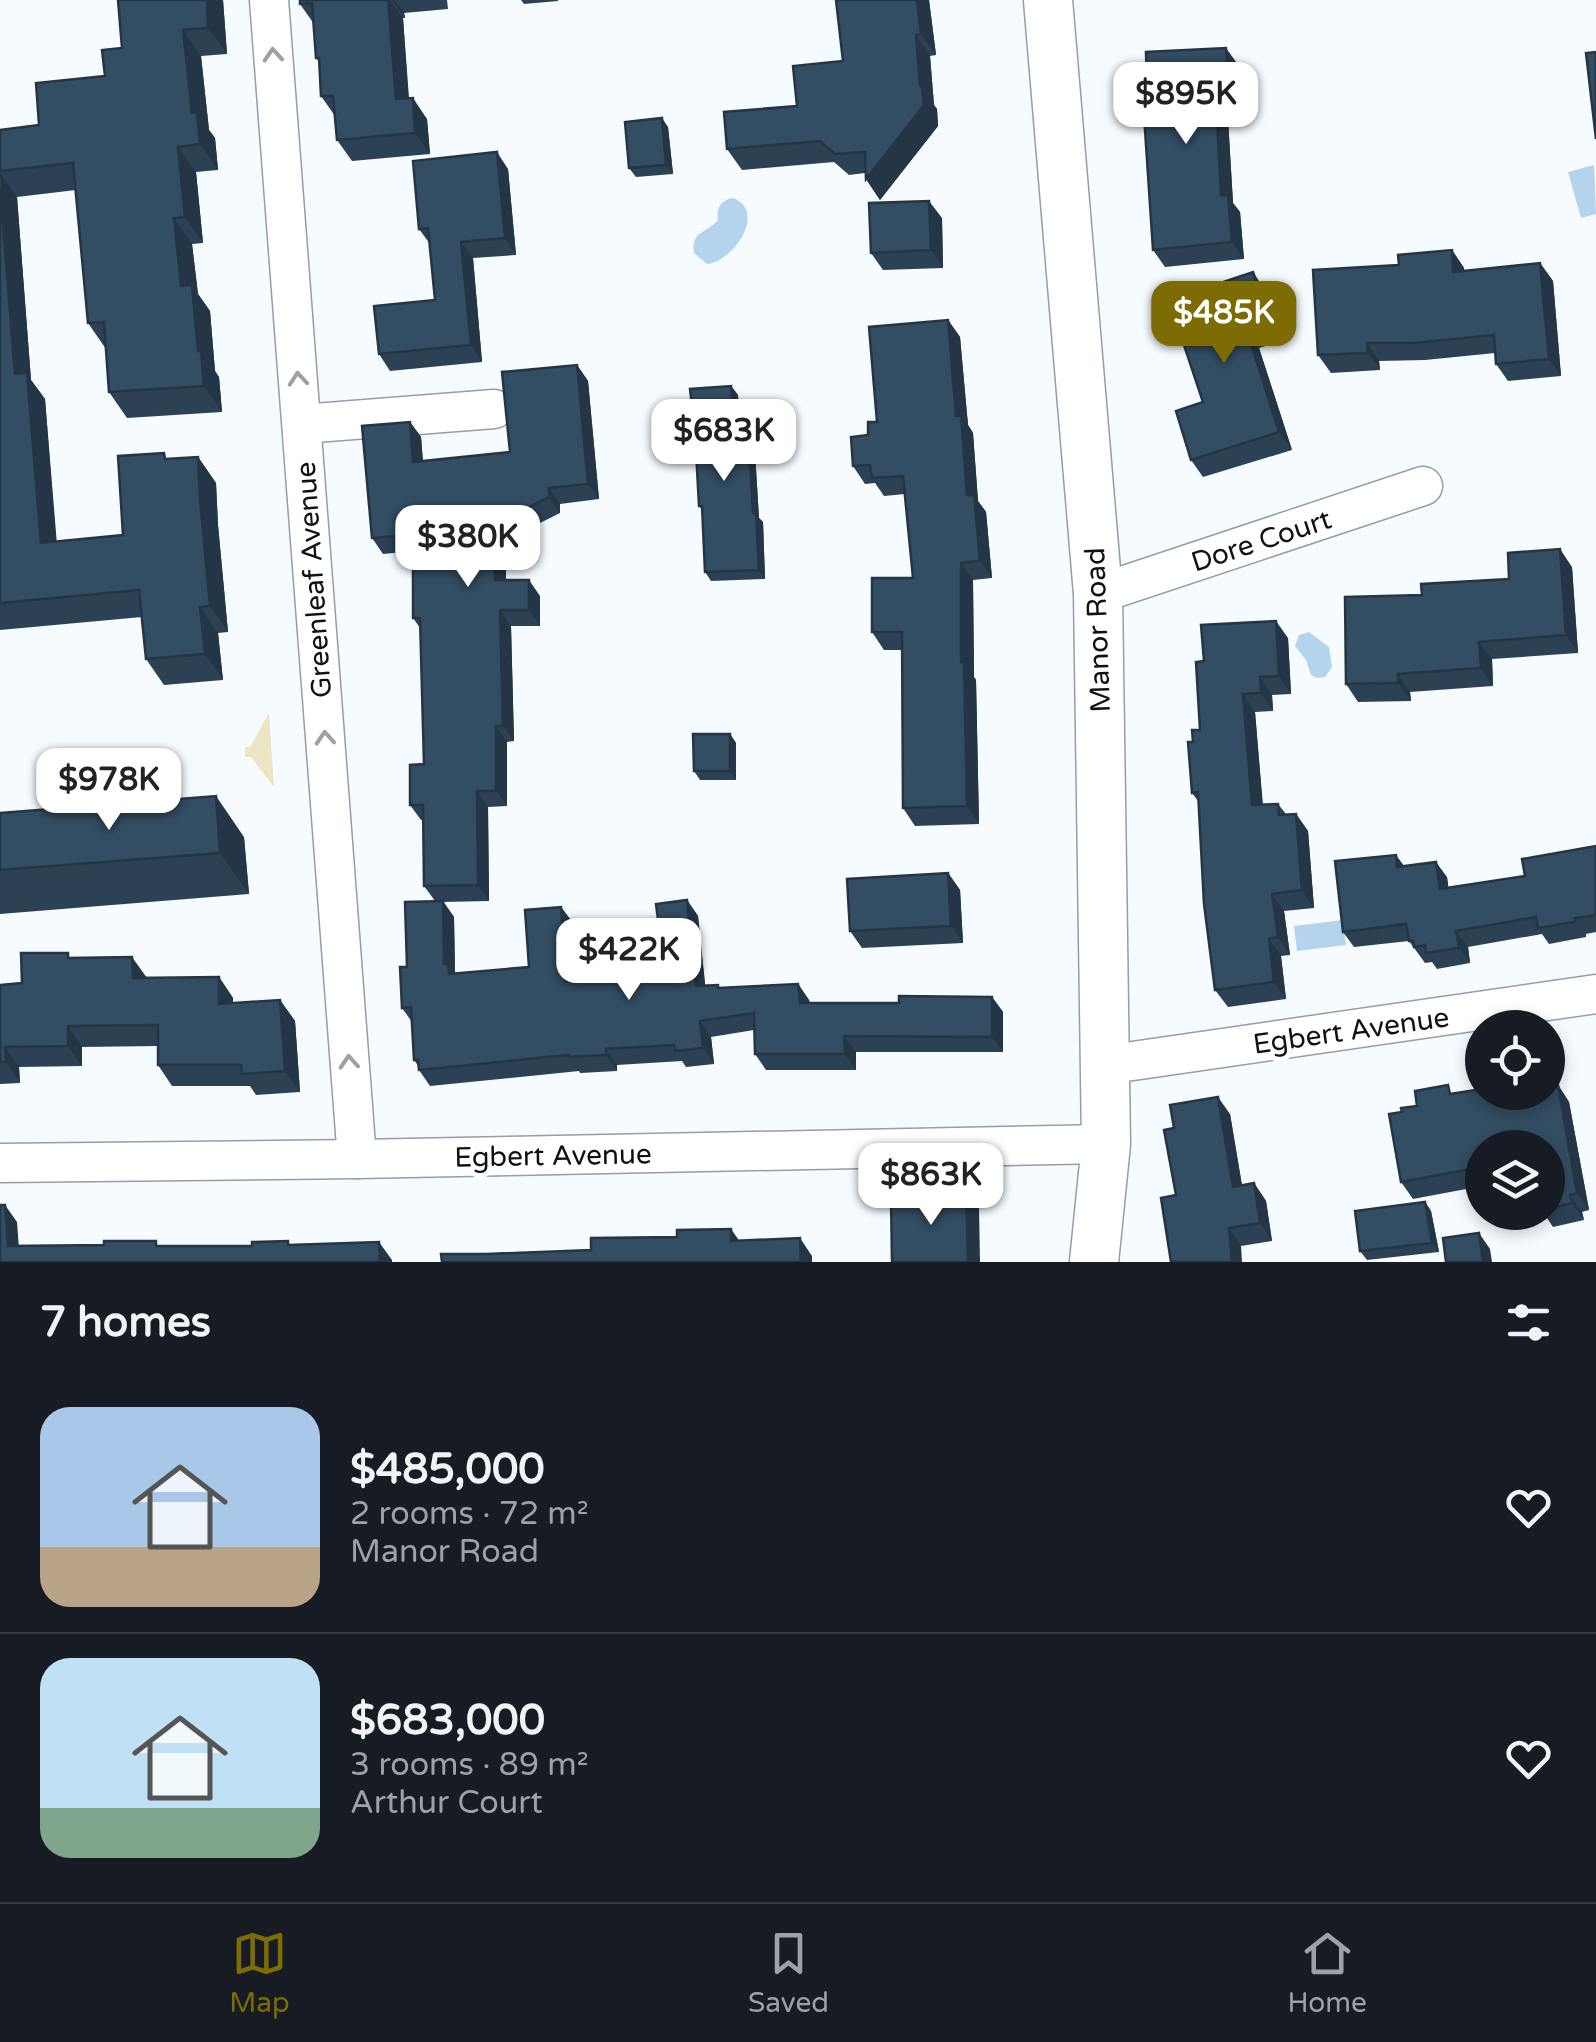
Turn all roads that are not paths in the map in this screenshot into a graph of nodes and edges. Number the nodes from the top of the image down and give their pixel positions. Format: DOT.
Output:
graph roads {
  1 [pos="269,0"];
  2 [pos="1048,0"];
  3 [pos="494,409"];
  4 [pos="302,424"];
  5 [pos="1423,486"];
  6 [pos="1098,594"];
  7 [pos="1596,994"];
  8 [pos="1105,1065"];
  9 [pos="1106,1144"];
  10 [pos="357,1159"];
  11 [pos="0,1163"];
  12 [pos="1094,1262"];
  4 -- 1 [label="street, Greenleaf Avenue, one-way"];
  2 -- 6 [label="street, Manor Road"];
  3 -- 4 [label="street"];
  10 -- 4 [label="street, Greenleaf Avenue, one-way"];
  5 -- 6 [label="street, Dore Court"];
  6 -- 8 [label="street, Manor Road"];
  7 -- 8 [label="street, Egbert Avenue"];
  8 -- 9 [label="street, Manor Road"];
  9 -- 10 [label="street, Egbert Avenue"];
  9 -- 12 [label="street, Manor Road"];
  10 -- 11 [label="street, Egbert Avenue"];
}
